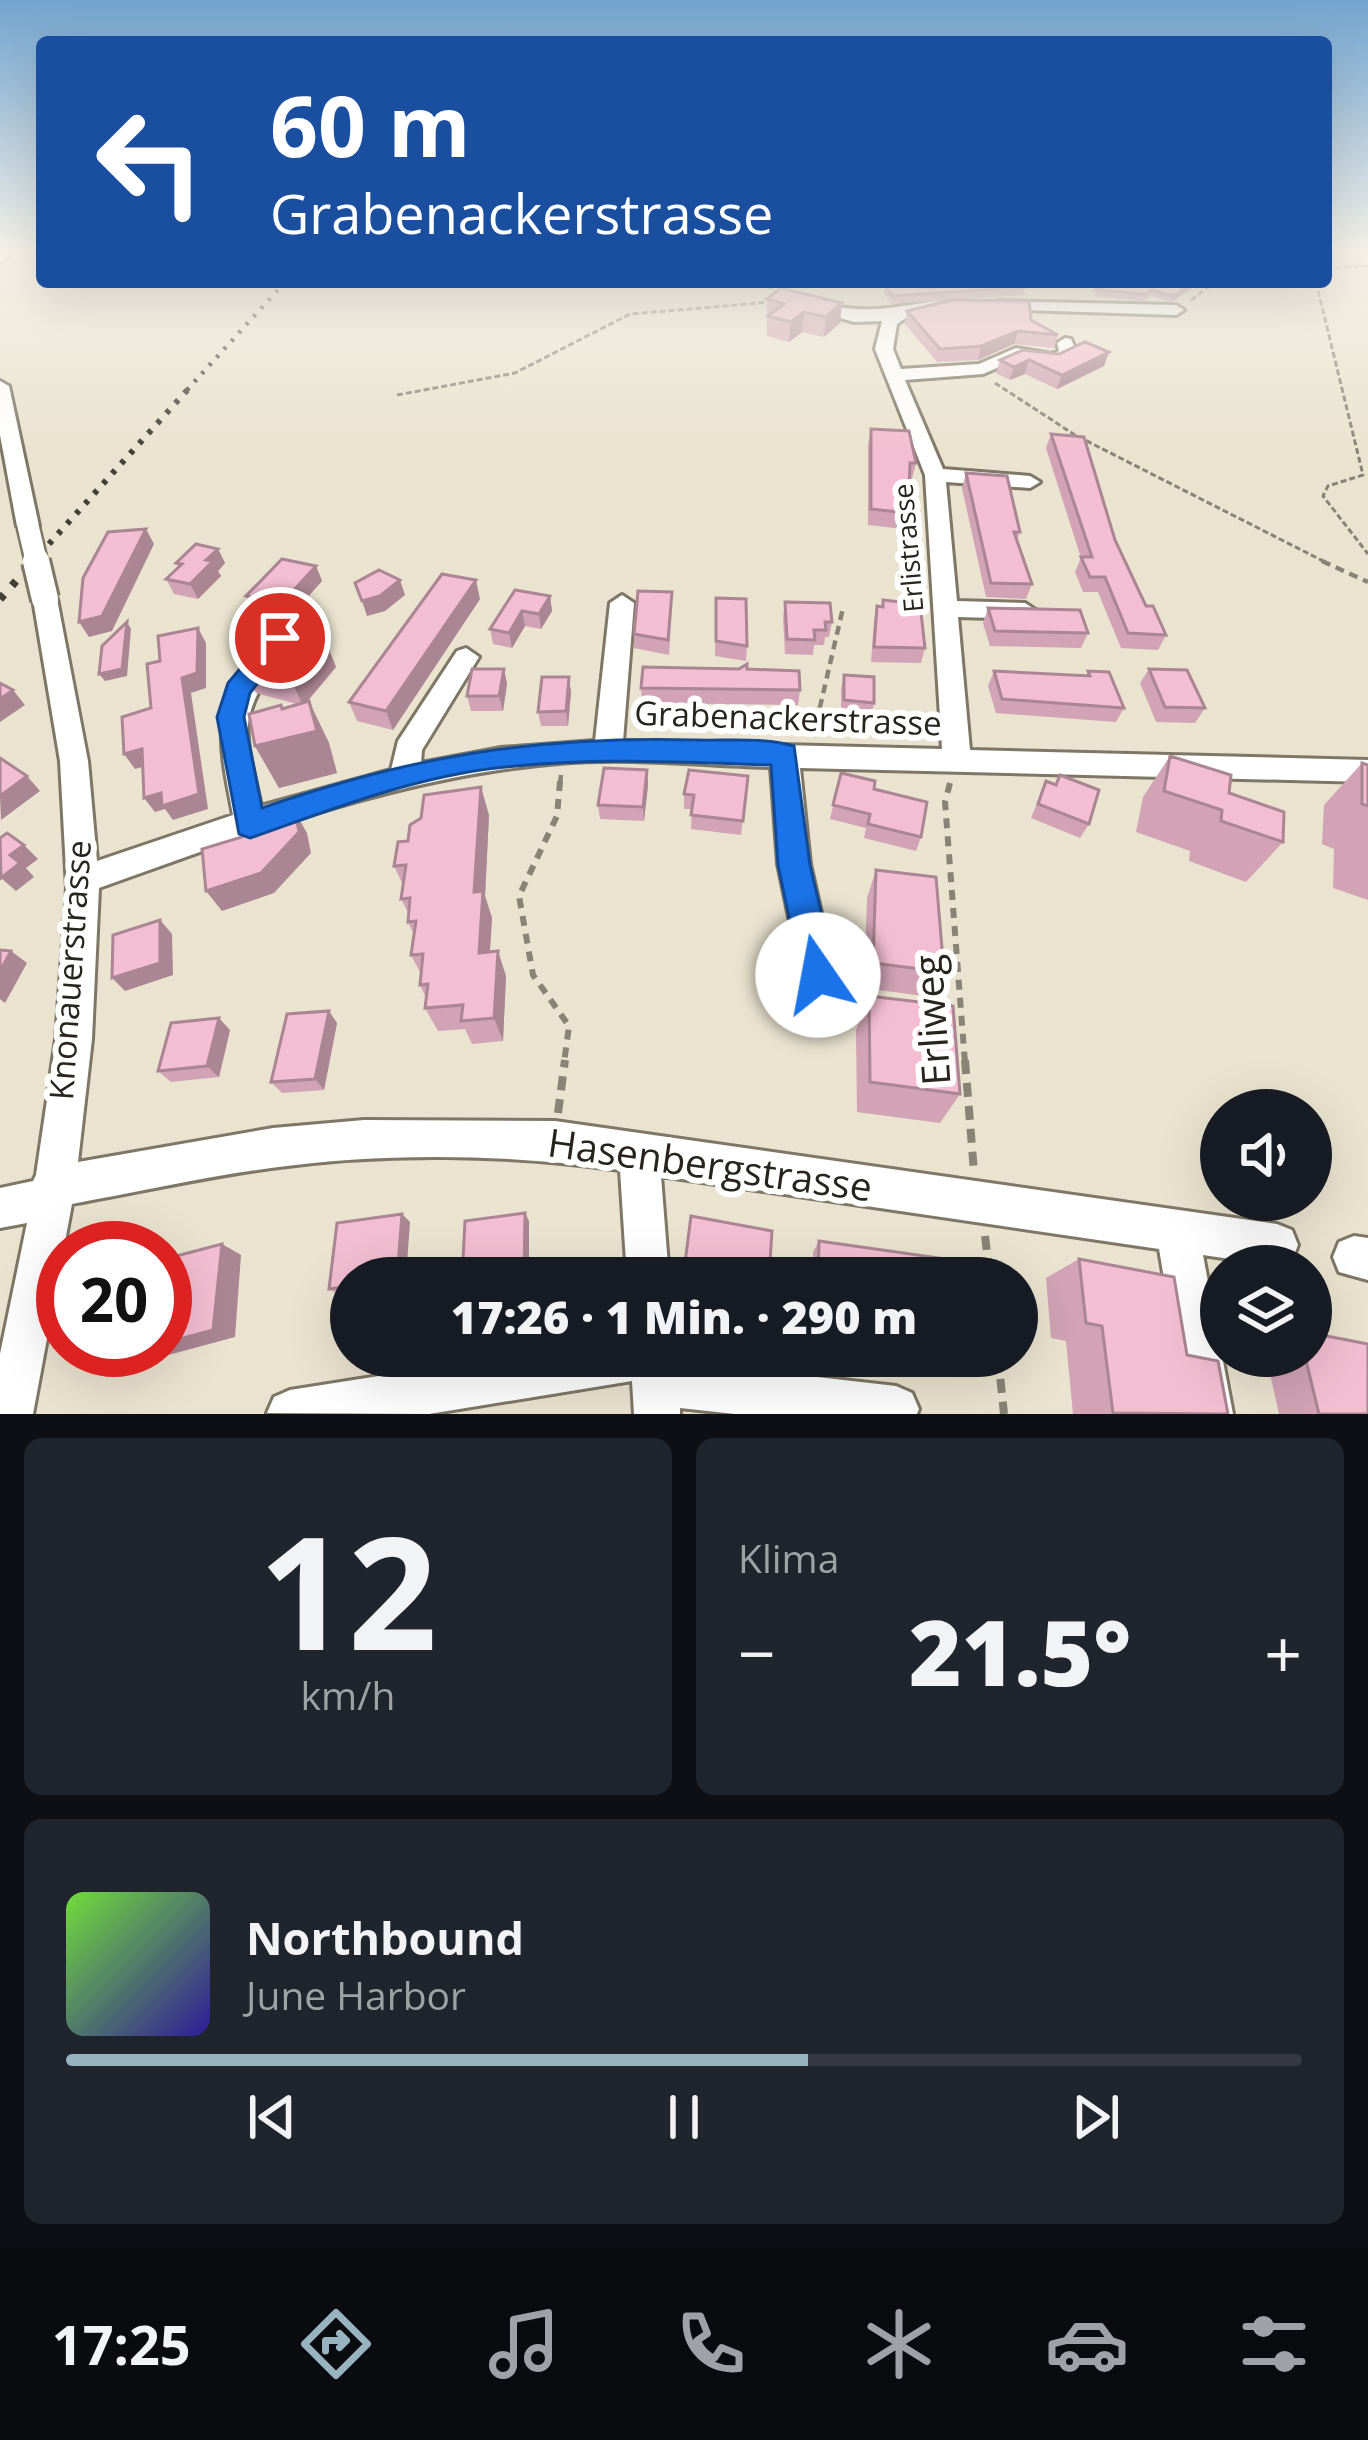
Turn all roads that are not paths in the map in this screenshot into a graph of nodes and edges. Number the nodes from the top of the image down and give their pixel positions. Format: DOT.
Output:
graph roads {
  1 [pos="895,318"];
  2 [pos="1065,343"];
  3 [pos="897,375"];
  4 [pos="0,386"];
  5 [pos="935,476"];
  6 [pos="1030,482"];
  7 [pos="622,603"];
  8 [pos="945,609"];
  9 [pos="1058,612"];
  10 [pos="280,638"];
  11 [pos="466,657"];
  12 [pos="608,749"];
  13 [pos="798,754"];
  14 [pos="957,759"];
  15 [pos="1368,771"];
  16 [pos="404,775"];
  17 [pos="250,825"];
  18 [pos="81,880"];
  19 [pos="818,975"];
  20 [pos="639,1154"];
  21 [pos="50,1192"];
  22 [pos="0,1208"];
  23 [pos="1177,1230"];
  24 [pos="1277,1245"];
  25 [pos="646,1257"];
  26 [pos="654,1377"];
  27 [pos="896,1409"];
  28 [pos="290,1413"];
  29 [pos="10,1414"];
  30 [pos="1210,1414"];
  1 -- 3 [label="street, Erlistrasse"];
  2 -- 3 [label="street"];
  3 -- 5 [label="street, Erlistrasse"];
  4 -- 18 [label="street, Knonauerstrasse, bridge"];
  5 -- 6 [label="street"];
  5 -- 8 [label="street, Erlistrasse"];
  7 -- 12 [label="street"];
  8 -- 9 [label="street"];
  8 -- 14 [label="street, Erlistrasse"];
  10 -- 17 [label="street"];
  11 -- 16 [label="street"];
  12 -- 13 [label="street, Grabenackerstrasse"];
  12 -- 16 [label="street, Grabenackerstrasse"];
  13 -- 14 [label="street, Grabenackerstrasse"];
  13 -- 19 [label="street"];
  14 -- 15 [label="street, Grabenackerstrasse"];
  16 -- 17 [label="street, Grabenackerstrasse"];
  17 -- 18 [label="street, Grabenackerstrasse"];
  18 -- 21 [label="street, Knonauerstrasse"];
  20 -- 21 [label="street, Hasenbergstrasse"];
  20 -- 23 [label="street, Hasenbergstrasse"];
  20 -- 25 [label="street"];
  21 -- 22 [label="street, Hasenbergstrasse"];
  21 -- 29 [label="street, Knonauerstrasse"];
  23 -- 24 [label="street, Hasenbergstrasse"];
  23 -- 30 [label="street"];
  26 -- 27 [label="street"];
  26 -- 28 [label="street"];
}
